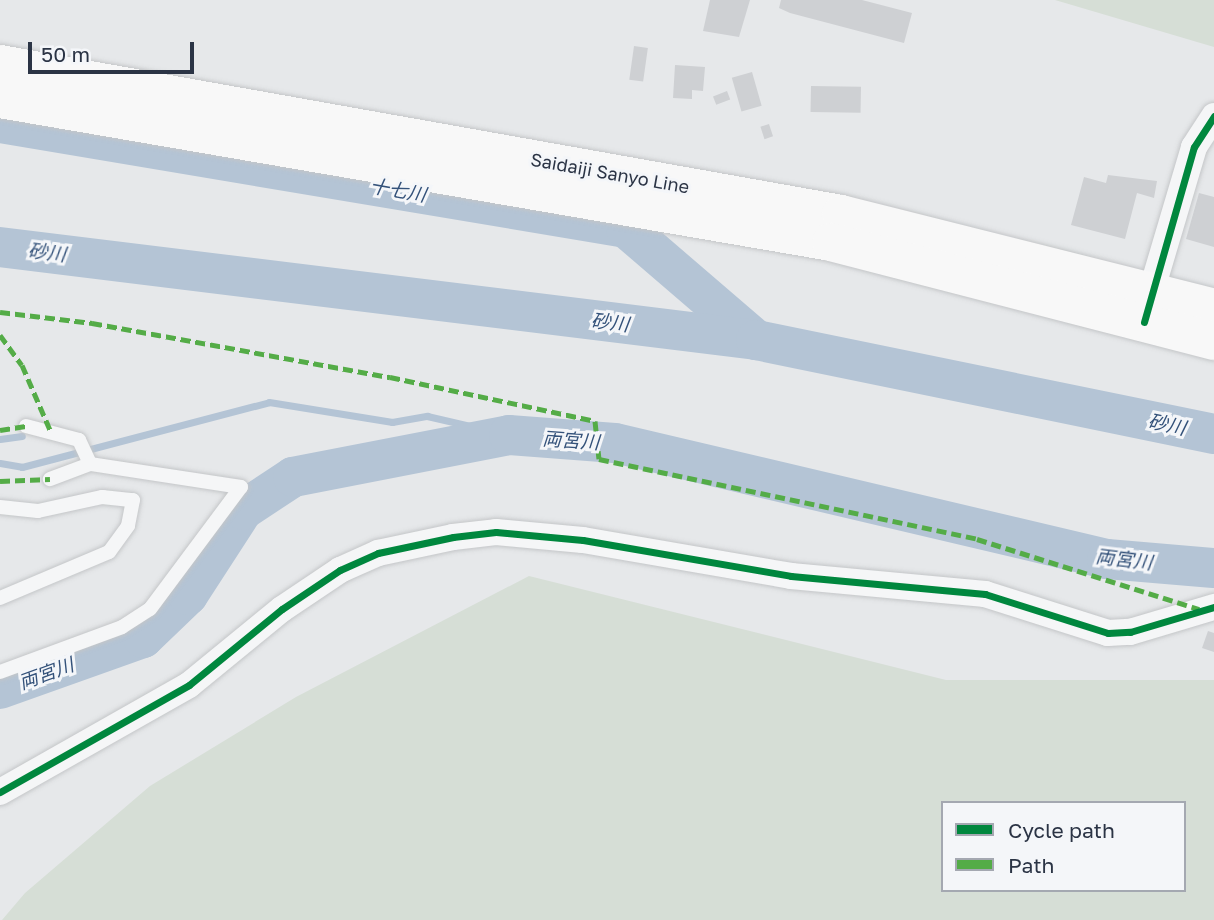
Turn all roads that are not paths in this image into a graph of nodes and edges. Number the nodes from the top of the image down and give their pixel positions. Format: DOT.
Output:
graph roads {
  1 [pos="0,64"];
  2 [pos="0,99"];
  3 [pos="1214,116"];
  4 [pos="1147,307"];
  5 [pos="1214,308"];
  6 [pos="1214,341"];
  7 [pos="26,426"];
  8 [pos="90,464"];
  9 [pos="50,479"];
  10 [pos="0,507"];
  11 [pos="0,598"];
  12 [pos="1214,607"];
  13 [pos="0,671"];
  14 [pos="0,792"];
  1 -- 4 [label="main road, Saidaiji Sanyo Line"];
  2 -- 4 [label="main road, Saidaiji Sanyo Line"];
  3 -- 4 [label="street"];
  4 -- 5 [label="main road, Saidaiji Sanyo Line"];
  4 -- 6 [label="main road, Saidaiji Sanyo Line"];
  7 -- 8 [label="lane"];
  8 -- 9 [label="lane"];
  8 -- 13 [label="lane"];
  10 -- 11 [label="lane"];
  12 -- 14 [label="street"];
}
